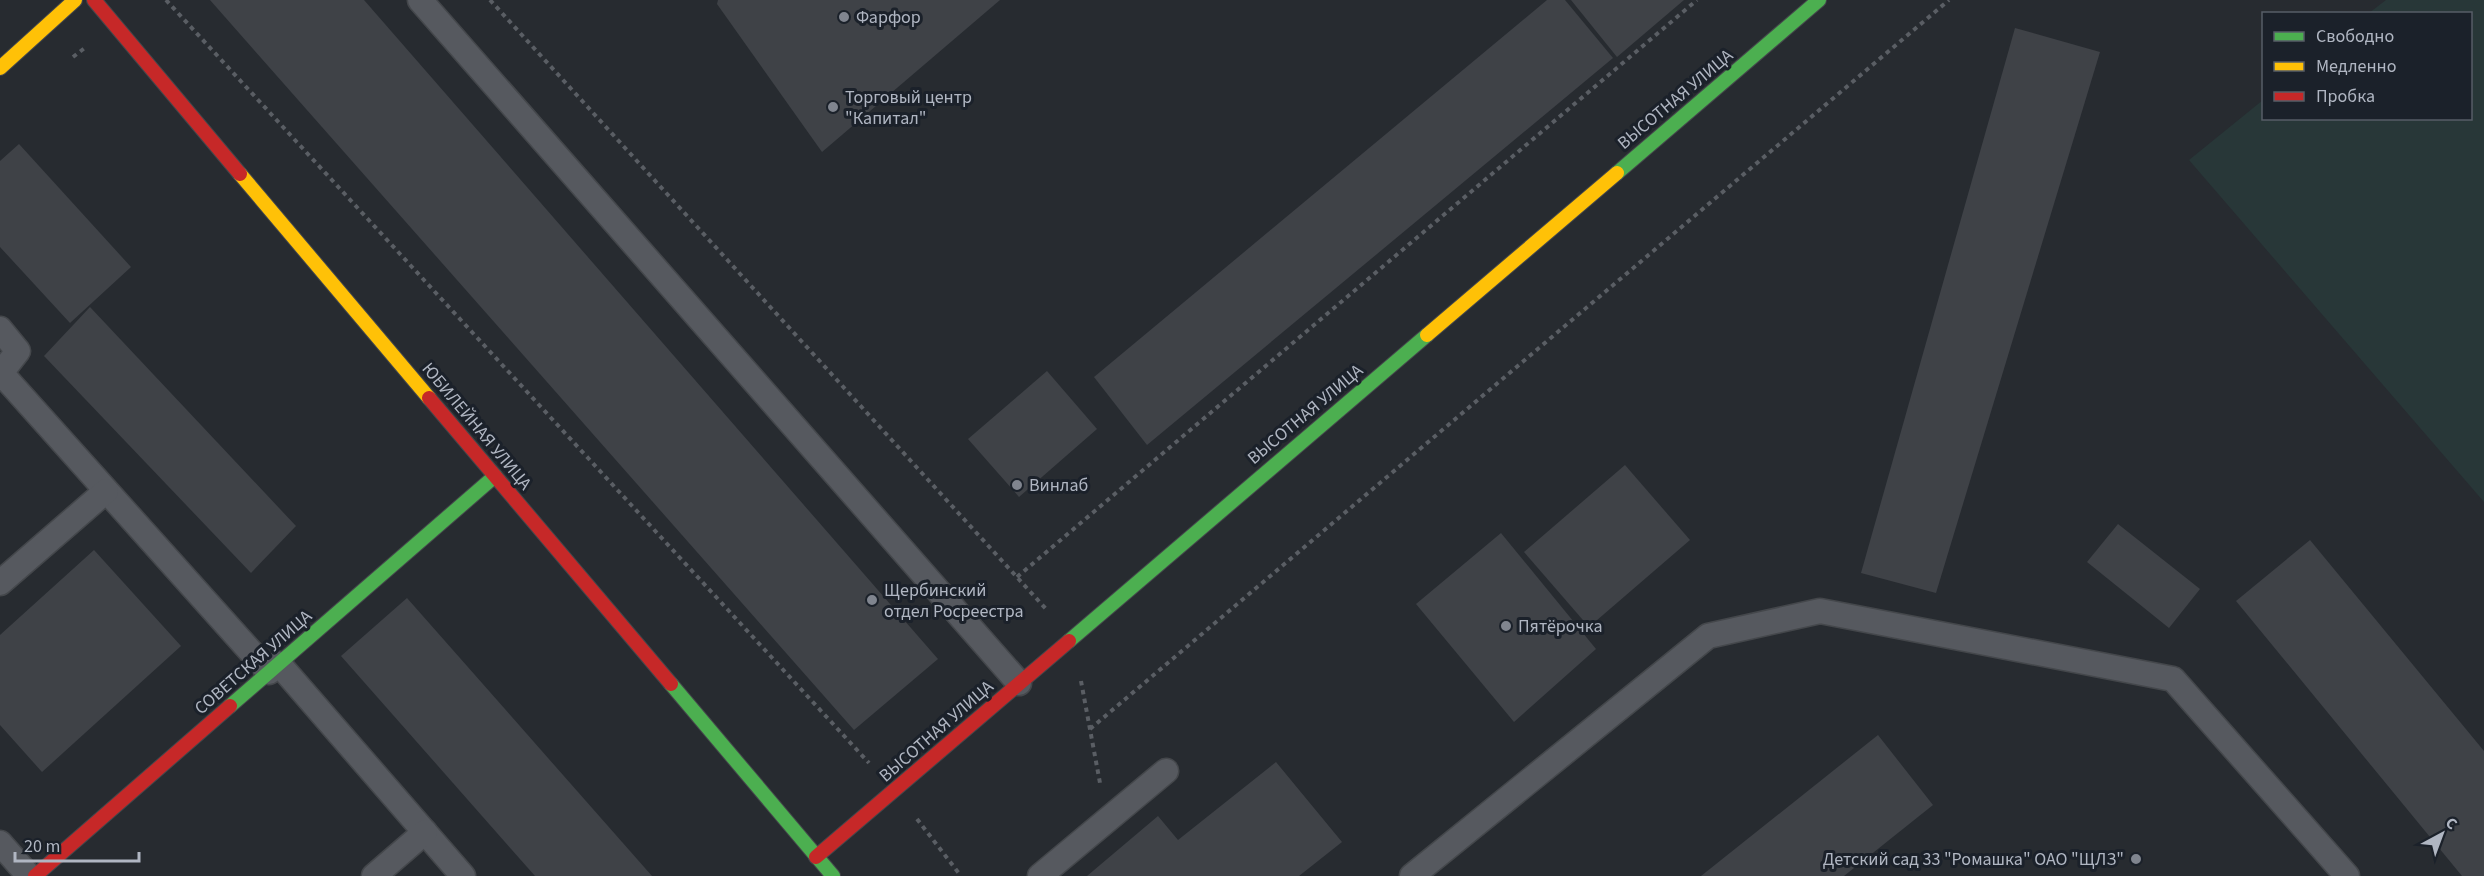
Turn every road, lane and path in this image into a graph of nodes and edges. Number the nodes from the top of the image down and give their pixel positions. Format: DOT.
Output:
graph roads {
  1 [pos="75,0"];
  2 [pos="94,0"];
  3 [pos="166,0"];
  4 [pos="490,0"];
  5 [pos="1697,0"];
  6 [pos="1819,0"];
  7 [pos="1949,0"];
  8 [pos="425,2"];
  9 [pos="0,68"];
  10 [pos="0,329"];
  11 [pos="0,373"];
  12 [pos="495,476"];
  13 [pos="106,491"];
  14 [pos="1017,578"];
  15 [pos="0,583"];
  16 [pos="1072,638"];
  17 [pos="274,668"];
  18 [pos="1019,683"];
  19 [pos="1090,729"];
  20 [pos="872,765"];
  21 [pos="1166,771"];
  22 [pos="894,790"];
  23 [pos="1108,820"];
  24 [pos="425,832"];
  25 [pos="0,843"];
  26 [pos="816,857"];
  27 [pos="28,876"];
  28 [pos="35,876"];
  29 [pos="374,876"];
  30 [pos="463,876"];
  31 [pos="833,876"];
  32 [pos="961,876"];
  33 [pos="1041,876"];
  34 [pos="1412,876"];
  35 [pos="2347,876"];
  1 -- 9 [label="street"];
  2 -- 12 [label="street, ЮБИЛЕЙНАЯ УЛИЦА"];
  3 -- 20 [label="path"];
  4 -- 14 [label="path"];
  5 -- 14 [label="path"];
  6 -- 16 [label="street, ВЫСОТНАЯ УЛИЦА"];
  7 -- 19 [label="path"];
  8 -- 18 [label="lane"];
  10 -- 11 [label="lane"];
  11 -- 13 [label="lane"];
  12 -- 17 [label="street, СОВЕТСКАЯ УЛИЦА"];
  12 -- 26 [label="street, ЮБИЛЕЙНАЯ УЛИЦА"];
  13 -- 15 [label="lane"];
  13 -- 17 [label="lane"];
  14 -- 16 [label="path"];
  16 -- 18 [label="street, ВЫСОТНАЯ УЛИЦА"];
  16 -- 19 [label="path"];
  17 -- 24 [label="lane"];
  17 -- 28 [label="street, СОВЕТСКАЯ УЛИЦА"];
  18 -- 22 [label="street, ВЫСОТНАЯ УЛИЦА"];
  19 -- 23 [label="path"];
  21 -- 23 [label="lane"];
  22 -- 26 [label="street, ВЫСОТНАЯ УЛИЦА"];
  22 -- 32 [label="path"];
  23 -- 33 [label="lane"];
  24 -- 29 [label="lane"];
  24 -- 30 [label="lane"];
  25 -- 27 [label="lane"];
  26 -- 31 [label="street, ЮБИЛЕЙНАЯ УЛИЦА"];
  34 -- 35 [label="lane"];
}
